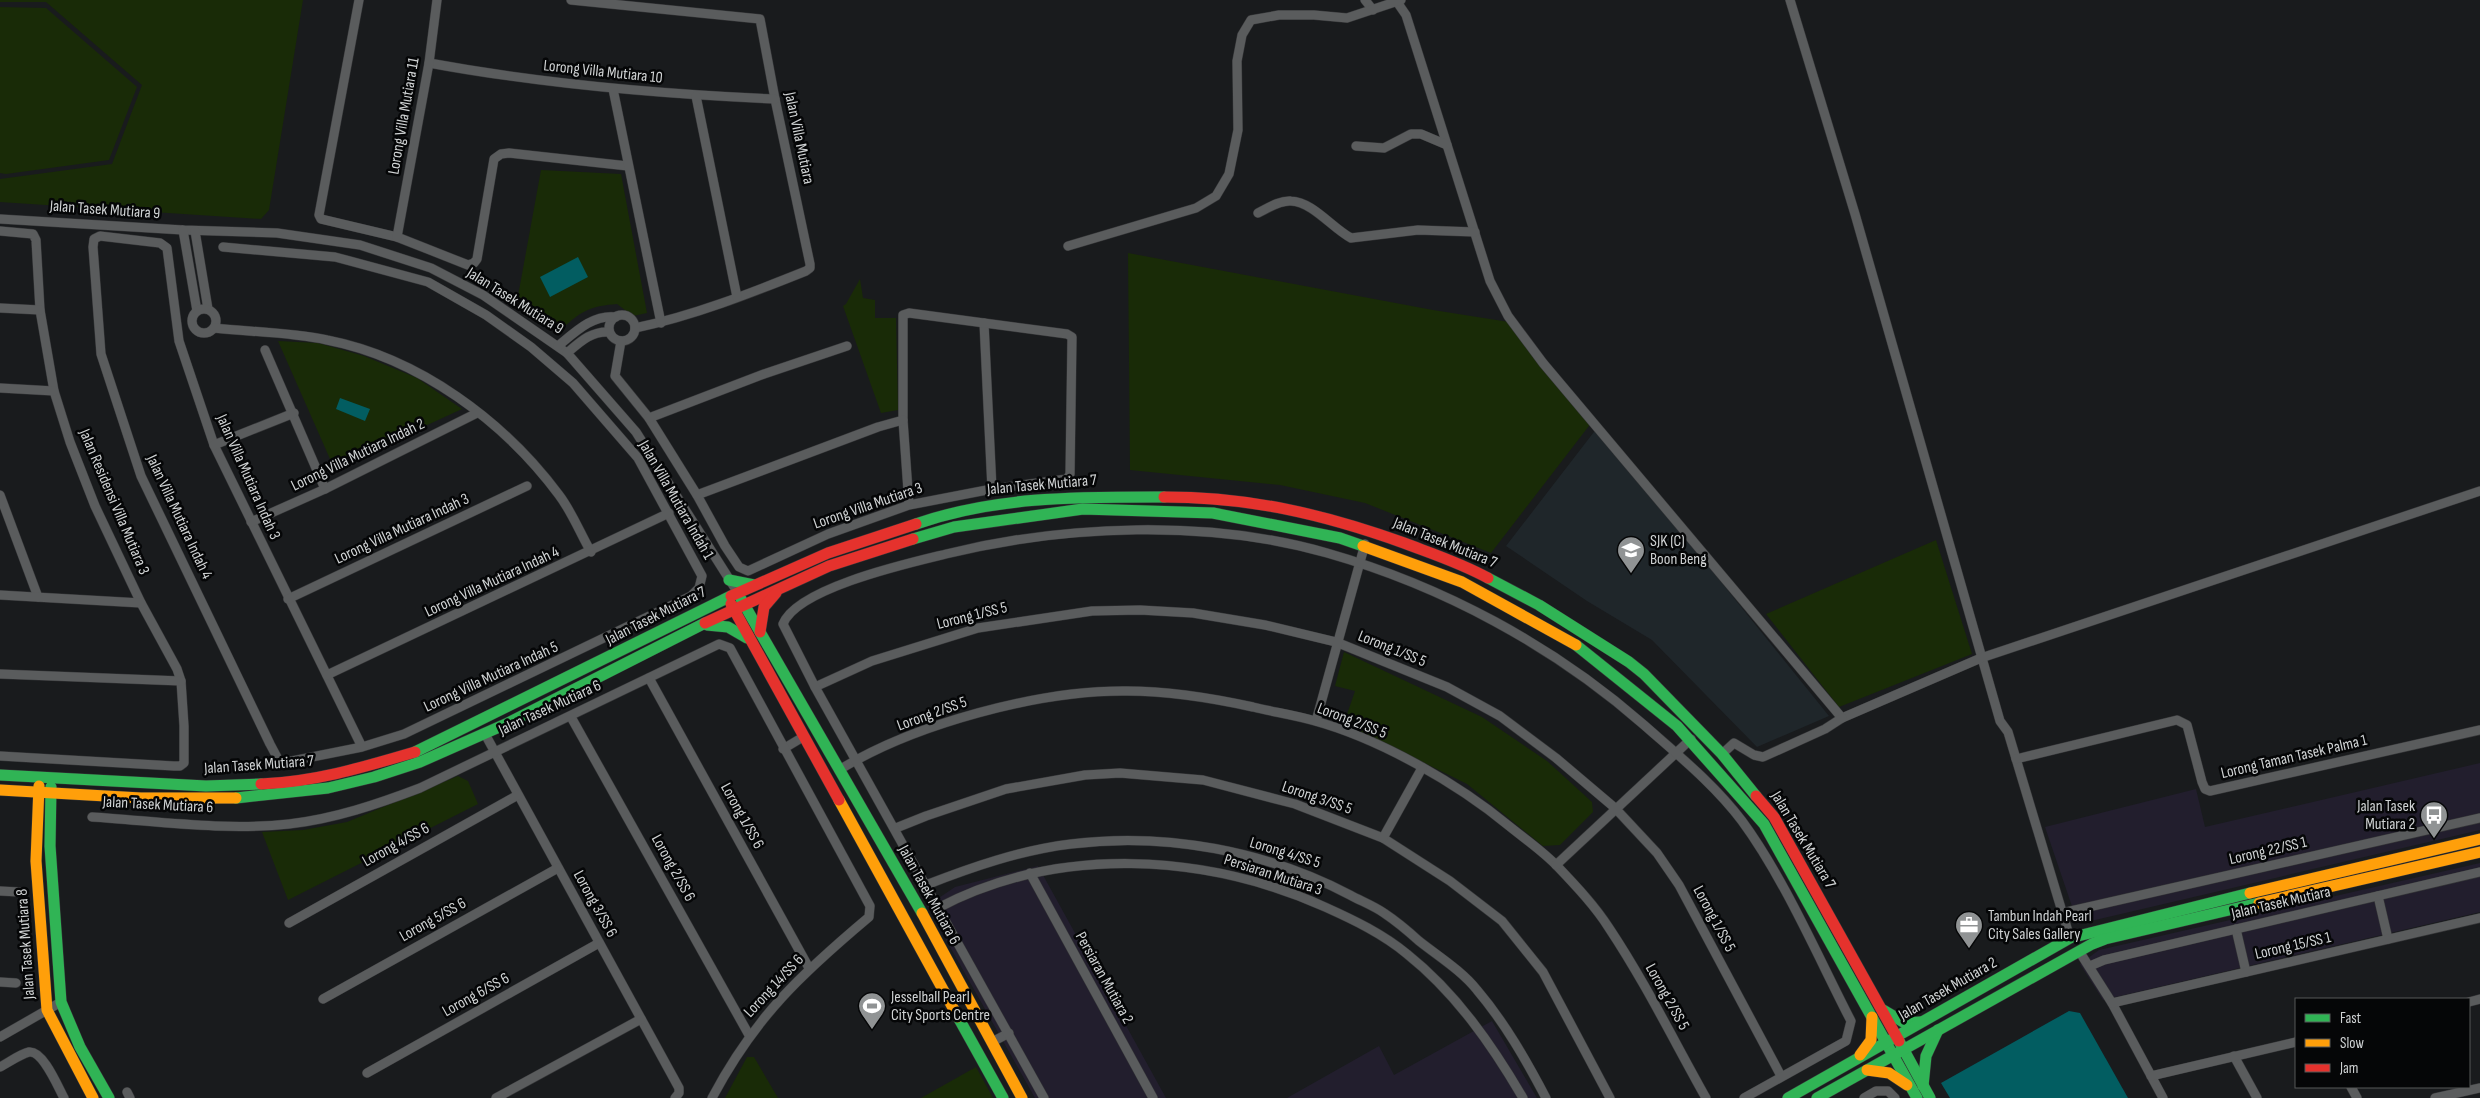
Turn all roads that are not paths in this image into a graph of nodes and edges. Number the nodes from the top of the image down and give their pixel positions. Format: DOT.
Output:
graph roads {
  1 [pos="359,0"];
  2 [pos="437,0"];
  3 [pos="571,0"];
  4 [pos="1365,0"];
  5 [pos="1790,0"];
  6 [pos="1399,1"];
  7 [pos="1373,10"];
  8 [pos="429,64"];
  9 [pos="613,89"];
  10 [pos="696,96"];
  11 [pos="774,99"];
  12 [pos="1447,145"];
  13 [pos="1356,146"];
  14 [pos="628,166"];
  15 [pos="1258,213"];
  16 [pos="0,219"];
  17 [pos="183,230"];
  18 [pos="0,231"];
  19 [pos="195,231"];
  20 [pos="1475,232"];
  21 [pos="397,237"];
  22 [pos="94,240"];
  23 [pos="1068,246"];
  24 [pos="223,247"];
  25 [pos="736,297"];
  26 [pos="0,308"];
  27 [pos="208,309"];
  28 [pos="40,310"];
  29 [pos="197,311"];
  30 [pos="616,317"];
  31 [pos="661,323"];
  32 [pos="984,323"];
  33 [pos="192,324"];
  34 [pos="214,328"];
  35 [pos="635,328"];
  36 [pos="178,329"];
  37 [pos="609,332"];
  38 [pos="621,341"];
  39 [pos="558,346"];
  40 [pos="847,346"];
  41 [pos="265,350"];
  42 [pos="567,353"];
  43 [pos="0,388"];
  44 [pos="54,391"];
  45 [pos="294,413"];
  46 [pos="477,413"];
  47 [pos="649,418"];
  48 [pos="903,420"];
  49 [pos="214,444"];
  50 [pos="527,486"];
  51 [pos="324,489"];
  52 [pos="992,489"];
  53 [pos="2480,491"];
  54 [pos="0,495"];
  55 [pos="698,495"];
  56 [pos="909,505"];
  57 [pos="669,513"];
  58 [pos="252,522"];
  59 [pos="1365,544"];
  60 [pos="591,552"];
  61 [pos="1361,564"];
  62 [pos="726,579"];
  63 [pos="757,585"];
  64 [pos="784,587"];
  65 [pos="699,588"];
  66 [pos="0,594"];
  67 [pos="733,596"];
  68 [pos="38,597"];
  69 [pos="288,599"];
  70 [pos="141,603"];
  71 [pos="712,606"];
  72 [pos="739,608"];
  73 [pos="704,625"];
  74 [pos="760,632"];
  75 [pos="752,642"];
  76 [pos="1336,642"];
  77 [pos="1981,658"];
  78 [pos="0,674"];
  79 [pos="326,676"];
  80 [pos="649,678"];
  81 [pos="181,681"];
  82 [pos="815,687"];
  83 [pos="571,717"];
  84 [pos="1842,718"];
  85 [pos="1316,721"];
  86 [pos="2480,730"];
  87 [pos="485,734"];
  88 [pos="804,737"];
  89 [pos="1691,739"];
  90 [pos="362,747"];
  91 [pos="783,749"];
  92 [pos="494,752"];
  93 [pos="1675,753"];
  94 [pos="1722,754"];
  95 [pos="0,756"];
  96 [pos="856,759"];
  97 [pos="2016,759"];
  98 [pos="282,763"];
  99 [pos="1422,768"];
  100 [pos="839,770"];
  101 [pos="0,775"];
  102 [pos="39,777"];
  103 [pos="52,778"];
  104 [pos="0,790"];
  105 [pos="38,792"];
  106 [pos="50,794"];
  107 [pos="518,795"];
  108 [pos="249,799"];
  109 [pos="1615,808"];
  110 [pos="92,817"];
  111 [pos="2480,818"];
  112 [pos="896,828"];
  113 [pos="1383,838"];
  114 [pos="2480,839"];
  115 [pos="2480,852"];
  116 [pos="1556,865"];
  117 [pos="558,868"];
  118 [pos="2480,872"];
  119 [pos="1030,873"];
  120 [pos="926,885"];
  121 [pos="0,891"];
  122 [pos="19,892"];
  123 [pos="2378,896"];
  124 [pos="870,906"];
  125 [pos="938,908"];
  126 [pos="2062,913"];
  127 [pos="2480,918"];
  128 [pos="289,923"];
  129 [pos="2236,929"];
  130 [pos="2070,938"];
  131 [pos="2388,939"];
  132 [pos="599,944"];
  133 [pos="2079,951"];
  134 [pos="2090,966"];
  135 [pos="809,968"];
  136 [pos="2246,972"];
  137 [pos="0,982"];
  138 [pos="16,983"];
  139 [pos="323,999"];
  140 [pos="61,1002"];
  141 [pos="2112,1003"];
  142 [pos="47,1010"];
  143 [pos="1877,1012"];
  144 [pos="1930,1018"];
  145 [pos="641,1019"];
  146 [pos="1939,1029"];
  147 [pos="1009,1033"];
  148 [pos="749,1035"];
  149 [pos="0,1037"];
  150 [pos="1891,1040"];
  151 [pos="992,1042"];
  152 [pos="2295,1042"];
  153 [pos="1898,1052"];
  154 [pos="2234,1056"];
  155 [pos="1854,1061"];
  156 [pos="0,1067"];
  157 [pos="1866,1070"];
  158 [pos="367,1073"];
  159 [pos="1782,1076"];
  160 [pos="2151,1076"];
  161 [pos="2480,1088"];
  162 [pos="1918,1092"];
  163 [pos="64,1098"];
  164 [pos="93,1098"];
  165 [pos="109,1098"];
  166 [pos="496,1098"];
  167 [pos="675,1098"];
  168 [pos="712,1098"];
  169 [pos="1003,1098"];
  170 [pos="1022,1098"];
  171 [pos="1044,1098"];
  172 [pos="1153,1098"];
  173 [pos="1523,1098"];
  174 [pos="1546,1098"];
  175 [pos="1610,1098"];
  176 [pos="1706,1098"];
  177 [pos="1744,1098"];
  178 [pos="1788,1098"];
  179 [pos="1817,1098"];
  180 [pos="1864,1098"];
  181 [pos="1894,1098"];
  182 [pos="1930,1098"];
  183 [pos="2163,1098"];
  184 [pos="2258,1098"];
  185 [pos="2435,1098"];
  1 -- 21 [label="street"];
  2 -- 8 [label="street, Lorong Villa Mutiara 11"];
  3 -- 11 [label="street, Jalan Villa Mutiara"];
  4 -- 7 [label="street"];
  5 -- 77 [label="street"];
  6 -- 7 [label="street"];
  6 -- 12 [label="street"];
  7 -- 23 [label="street"];
  8 -- 9 [label="street, Lorong Villa Mutiara 10"];
  8 -- 21 [label="street, Lorong Villa Mutiara 11"];
  9 -- 10 [label="street, Lorong Villa Mutiara 10"];
  9 -- 14 [label="street"];
  10 -- 11 [label="street, Lorong Villa Mutiara 10"];
  10 -- 25 [label="street"];
  11 -- 25 [label="street, Jalan Villa Mutiara"];
  12 -- 13 [label="street"];
  12 -- 20 [label="street"];
  14 -- 21 [label="street"];
  14 -- 31 [label="street"];
  15 -- 20 [label="street"];
  16 -- 17 [label="street, Jalan Tasek Mutiara 9"];
  17 -- 19 [label="street, Jalan Tasek Mutiara 9"];
  17 -- 29 [label="street"];
  18 -- 28 [label="street, Jalan Residensi Villa Mutiara 3"];
  19 -- 27 [label="street"];
  19 -- 39 [label="street, Jalan Tasek Mutiara 9"];
  20 -- 84 [label="street"];
  22 -- 36 [label="street, Jalan Villa Mutiara Indah 3"];
  22 -- 98 [label="street, Jalan Villa Mutiara Indah 4"];
  24 -- 57 [label="street, Jalan Villa Mutiara Indah 1"];
  25 -- 31 [label="street, Jalan Villa Mutiara"];
  26 -- 28 [label="street"];
  27 -- 29 [label="street"];
  27 -- 34 [label="street"];
  28 -- 44 [label="street, Jalan Residensi Villa Mutiara 3"];
  29 -- 33 [label="street"];
  30 -- 35 [label="street"];
  30 -- 37 [label="street"];
  30 -- 39 [label="street"];
  31 -- 35 [label="street, Jalan Villa Mutiara"];
  32 -- 48 [label="street"];
  32 -- 52 [label="street"];
  32 -- 52 [label="street, Lorong Villa Mutiara 3"];
  33 -- 34 [label="street"];
  33 -- 36 [label="street"];
  34 -- 46 [label="street"];
  35 -- 38 [label="street"];
  36 -- 49 [label="street, Jalan Villa Mutiara Indah 3"];
  37 -- 38 [label="street"];
  37 -- 42 [label="street"];
  38 -- 47 [label="street"];
  39 -- 42 [label="street, Jalan Tasek Mutiara 9"];
  40 -- 47 [label="street"];
  41 -- 45 [label="street"];
  42 -- 62 [label="street, Jalan Tasek Mutiara 9"];
  43 -- 44 [label="street"];
  44 -- 70 [label="street, Jalan Residensi Villa Mutiara 3"];
  45 -- 49 [label="street"];
  45 -- 51 [label="street"];
  46 -- 51 [label="street, Lorong Villa Mutiara Indah 2"];
  46 -- 60 [label="street"];
  47 -- 55 [label="street"];
  48 -- 55 [label="street"];
  48 -- 56 [label="street"];
  49 -- 58 [label="street, Jalan Villa Mutiara Indah 3"];
  50 -- 69 [label="street, Lorong Villa Mutiara Indah 3"];
  51 -- 58 [label="street, Lorong Villa Mutiara Indah 2"];
  52 -- 56 [label="street, Lorong Villa Mutiara 3"];
  53 -- 77 [label="street"];
  54 -- 68 [label="street"];
  55 -- 56 [label="street, Lorong Villa Mutiara 3"];
  57 -- 60 [label="street, Lorong Villa Mutiara Indah 4"];
  57 -- 65 [label="street, Jalan Villa Mutiara Indah 1"];
  58 -- 69 [label="street, Jalan Villa Mutiara Indah 3"];
  59 -- 61 [label="street"];
  59 -- 64 [label="street, Jalan Tasek Mutiara 7"];
  59 -- 89 [label="street, Jalan Tasek Mutiara 7"];
  60 -- 79 [label="street, Lorong Villa Mutiara Indah 4"];
  61 -- 76 [label="street"];
  61 -- 82 [label="street"];
  61 -- 93 [label="street"];
  62 -- 63 [label="street"];
  62 -- 67 [label="street, Jalan Tasek Mutiara 9"];
  62 -- 71 [label="street"];
  63 -- 67 [label="street, Jalan Tasek Mutiara 7"];
  63 -- 94 [label="street, Jalan Tasek Mutiara 7"];
  64 -- 72 [label="street, Jalan Tasek Mutiara 7"];
  64 -- 74 [label="street"];
  65 -- 90 [label="street, Lorong Villa Mutiara Indah 5"];
  66 -- 68 [label="street"];
  67 -- 71 [label="street, Jalan Tasek Mutiara 7"];
  67 -- 72 [label="street, Jalan Tasek Mutiara 6"];
  68 -- 70 [label="street"];
  69 -- 79 [label="street, Jalan Villa Mutiara Indah 3"];
  70 -- 81 [label="street, Jalan Residensi Villa Mutiara 3"];
  71 -- 103 [label="street, Jalan Tasek Mutiara 7"];
  72 -- 73 [label="street, Jalan Tasek Mutiara 6"];
  72 -- 74 [label="street, Jalan Tasek Mutiara 6"];
  72 -- 75 [label="street, Jalan Tasek Mutiara 6"];
  73 -- 75 [label="street"];
  73 -- 87 [label="street, Jalan Tasek Mutiara 6"];
  74 -- 100 [label="street, Jalan Tasek Mutiara 6"];
  75 -- 88 [label="street, Jalan Tasek Mutiara 6"];
  76 -- 82 [label="street, Lorong 1/SS 5"];
  76 -- 85 [label="street"];
  76 -- 109 [label="street, Lorong 1/SS 5"];
  77 -- 84 [label="street"];
  77 -- 97 [label="street"];
  78 -- 81 [label="street"];
  79 -- 90 [label="street, Jalan Villa Mutiara Indah 3"];
  80 -- 83 [label="street, Jalan Tasek Mutiara 6"];
  80 -- 91 [label="street, Jalan Tasek Mutiara 6"];
  80 -- 135 [label="street, Lorong 1/SS 6"];
  81 -- 95 [label="street, Jalan Residensi Villa Mutiara 3"];
  82 -- 96 [label="street"];
  83 -- 92 [label="street, Jalan Tasek Mutiara 6"];
  83 -- 148 [label="street, Lorong 2/SS 6"];
  84 -- 94 [label="street"];
  85 -- 96 [label="street, Lorong 2/SS 5"];
  85 -- 99 [label="street, Lorong 2/SS 5"];
  86 -- 97 [label="street, Lorong Taman Tasek Palma 1"];
  87 -- 92 [label="street, Lorong 3/SS 6"];
  87 -- 108 [label="street, Jalan Tasek Mutiara 6"];
  88 -- 91 [label="street"];
  88 -- 169 [label="street, Jalan Tasek Mutiara 6"];
  89 -- 93 [label="street"];
  89 -- 143 [label="street, Jalan Tasek Mutiara 7"];
  90 -- 98 [label="street, Lorong Villa Mutiara Indah 5"];
  91 -- 124 [label="street, Jalan Tasek Mutiara 6"];
  92 -- 107 [label="street, Lorong 3/SS 6"];
  92 -- 110 [label="street, Jalan Tasek Mutiara 6"];
  93 -- 109 [label="street"];
  93 -- 159 [label="street"];
  94 -- 143 [label="street, Jalan Tasek Mutiara 7"];
  96 -- 100 [label="street, Lorong 2/SS 5"];
  96 -- 112 [label="street"];
  97 -- 126 [label="street"];
  99 -- 113 [label="street"];
  99 -- 116 [label="street, Lorong 2/SS 5"];
  100 -- 151 [label="street, Jalan Tasek Mutiara 6"];
  101 -- 102 [label="street, Jalan Tasek Mutiara 7"];
  102 -- 103 [label="street, Jalan Tasek Mutiara 7"];
  102 -- 105 [label="street, Jalan Tasek Mutiara 8"];
  103 -- 106 [label="street, Jalan Tasek Mutiara 8"];
  104 -- 105 [label="street, Jalan Tasek Mutiara 7"];
  105 -- 106 [label="street, Jalan Tasek Mutiara 7"];
  105 -- 142 [label="street, Jalan Tasek Mutiara 8"];
  106 -- 108 [label="street, Jalan Tasek Mutiara 7"];
  106 -- 140 [label="street, Jalan Tasek Mutiara 8"];
  107 -- 117 [label="street, Lorong 3/SS 6"];
  107 -- 128 [label="street, Lorong 4/SS 6"];
  109 -- 116 [label="street"];
  109 -- 159 [label="street, Lorong 1/SS 5"];
  111 -- 126 [label="street, Lorong 22/SS 1"];
  112 -- 113 [label="street, Lorong 3/SS 5"];
  112 -- 120 [label="street"];
  113 -- 175 [label="street, Lorong 3/SS 5"];
  114 -- 130 [label="street, Jalan Tasek Mutiara 2"];
  115 -- 133 [label="street, Jalan Tasek Mutiara 2"];
  116 -- 176 [label="street, Lorong 2/SS 5"];
  117 -- 132 [label="street, Lorong 3/SS 6"];
  117 -- 139 [label="street, Lorong 5/SS 6"];
  118 -- 123 [label="street, Jalan Tasek Mutiara"];
  119 -- 125 [label="street, Persiaran Mutiara 3"];
  119 -- 172 [label="street, Persiaran Mutiara 2"];
  119 -- 173 [label="street, Persiaran Mutiara 3"];
  120 -- 125 [label="street"];
  120 -- 174 [label="street, Lorong 4/SS 5"];
  121 -- 122 [label="street"];
  123 -- 129 [label="street, Jalan Tasek Mutiara"];
  123 -- 131 [label="street"];
  124 -- 135 [label="street, Lorong 14/SS 6"];
  125 -- 147 [label="street"];
  126 -- 130 [label="street"];
  127 -- 131 [label="street, Lorong 15/SS 1"];
  129 -- 134 [label="street, Jalan Tasek Mutiara"];
  129 -- 136 [label="street"];
  130 -- 144 [label="street, Jalan Tasek Mutiara 2"];
  131 -- 136 [label="street, Lorong 15/SS 1"];
  132 -- 145 [label="street, Lorong 3/SS 6"];
  132 -- 158 [label="street, Lorong 6/SS 6"];
  133 -- 134 [label="street"];
  133 -- 146 [label="street, Jalan Tasek Mutiara 2"];
  134 -- 141 [label="street"];
  135 -- 148 [label="street, Lorong 14/SS 6"];
  136 -- 141 [label="street, Lorong 15/SS 1"];
  137 -- 138 [label="street"];
  140 -- 142 [label="street"];
  140 -- 165 [label="street, Jalan Tasek Mutiara 8"];
  141 -- 160 [label="street"];
  142 -- 149 [label="street"];
  142 -- 164 [label="street, Jalan Tasek Mutiara 8"];
  143 -- 144 [label="street"];
  143 -- 150 [label="street, Jalan Tasek Mutiara 7"];
  143 -- 155 [label="street"];
  144 -- 150 [label="street, Jalan Tasek Mutiara 2"];
  145 -- 166 [label="street"];
  145 -- 167 [label="street, Lorong 3/SS 6"];
  146 -- 153 [label="street, Jalan Tasek Mutiara 2"];
  146 -- 162 [label="street"];
  147 -- 151 [label="street"];
  147 -- 171 [label="street"];
  148 -- 168 [label="street, Lorong 14/SS 6"];
  150 -- 153 [label="street, Jalan Tasek Mutiara 7"];
  150 -- 155 [label="street, Jalan Tasek Mutiara 2"];
  151 -- 170 [label="street, Jalan Tasek Mutiara 6"];
  152 -- 154 [label="street"];
  153 -- 157 [label="street, Jalan Tasek Mutiara 2"];
  153 -- 162 [label="street, Jalan Tasek Mutiara 7"];
  154 -- 160 [label="street"];
  154 -- 184 [label="street"];
  155 -- 178 [label="street, Jalan Tasek Mutiara 2"];
  156 -- 163 [label="street"];
  157 -- 162 [label="street"];
  157 -- 179 [label="street, Jalan Tasek Mutiara 2"];
  159 -- 177 [label="street"];
  160 -- 183 [label="street"];
  161 -- 185 [label="street"];
  162 -- 182 [label="street, Jalan Tasek Mutiara 7"];
  180 -- 181 [label="street"];
}
